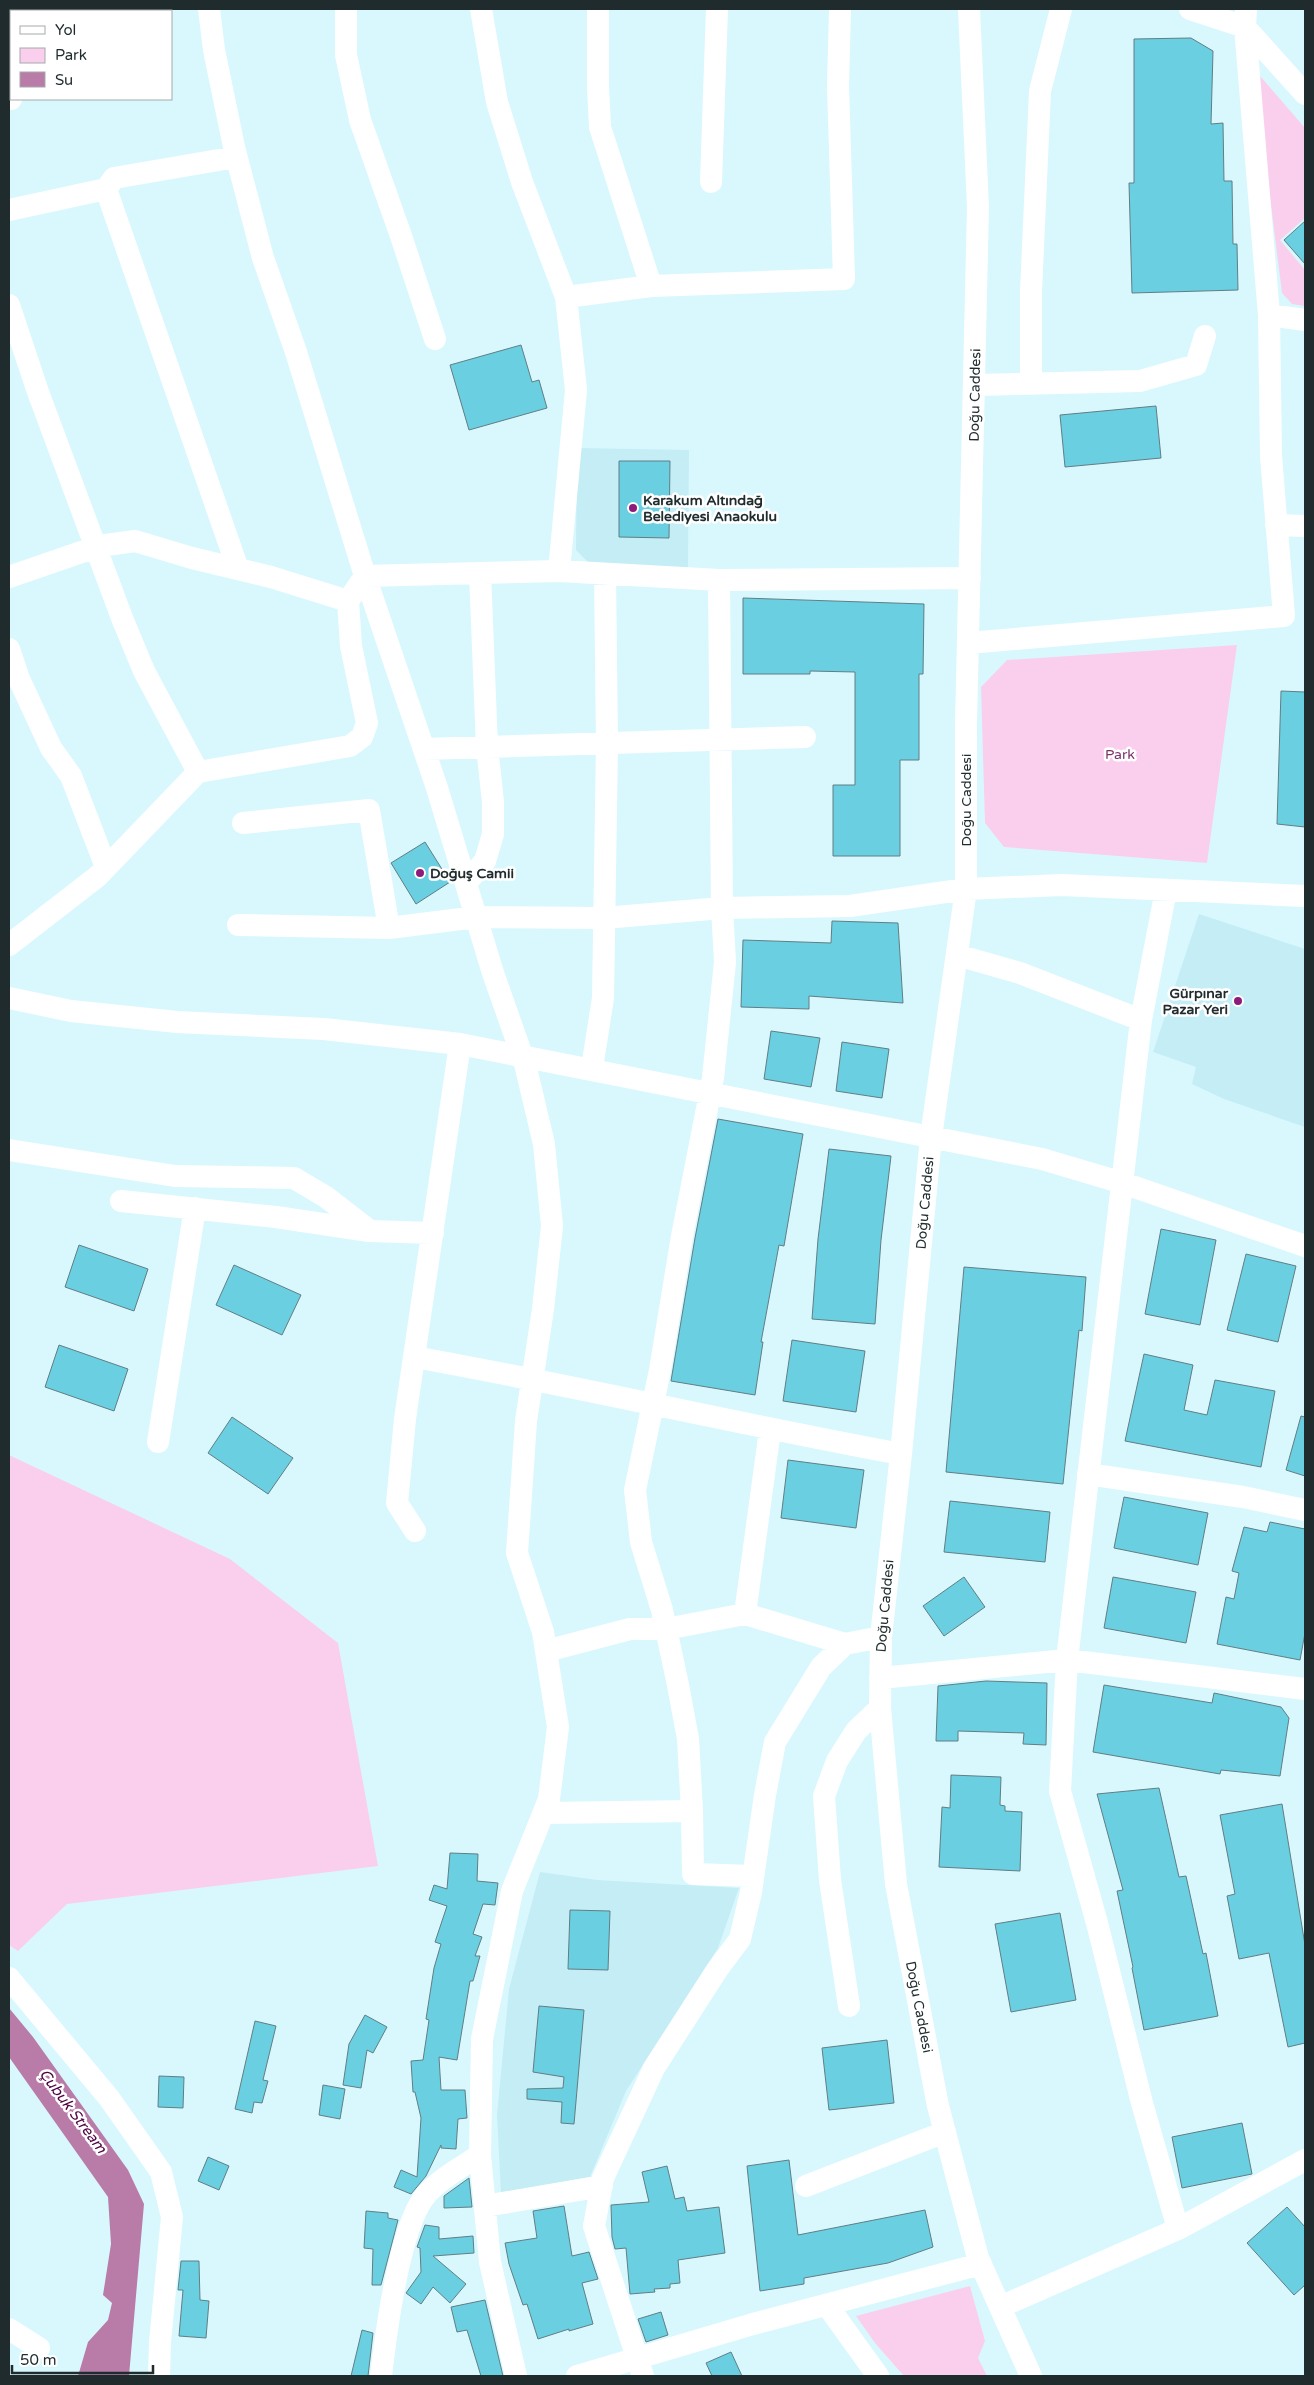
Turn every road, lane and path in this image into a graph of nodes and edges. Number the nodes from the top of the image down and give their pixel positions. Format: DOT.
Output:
graph roads {
  1 [pos="210,9"];
  2 [pos="346,9"];
  3 [pos="481,9"];
  4 [pos="598,9"];
  5 [pos="717,9"];
  6 [pos="840,9"];
  7 [pos="969,9"];
  8 [pos="1061,9"];
  9 [pos="1190,9"];
  10 [pos="1245,18"];
  11 [pos="1305,94"];
  12 [pos="236,157"];
  13 [pos="711,182"];
  14 [pos="106,189"];
  15 [pos="9,210"];
  16 [pos="651,286"];
  17 [pos="566,297"];
  18 [pos="9,305"];
  19 [pos="1269,315"];
  20 [pos="1305,320"];
  21 [pos="1205,336"];
  22 [pos="435,339"];
  23 [pos="1031,384"];
  24 [pos="976,386"];
  25 [pos="1276,525"];
  26 [pos="1305,526"];
  27 [pos="95,547"];
  28 [pos="238,569"];
  29 [pos="559,571"];
  30 [pos="480,573"];
  31 [pos="605,574"];
  32 [pos="365,576"];
  33 [pos="9,577"];
  34 [pos="970,578"];
  35 [pos="719,580"];
  36 [pos="348,601"];
  37 [pos="968,643"];
  38 [pos="9,648"];
  39 [pos="805,737"];
  40 [pos="722,740"];
  41 [pos="607,744"];
  42 [pos="487,747"];
  43 [pos="424,749"];
  44 [pos="198,772"];
  45 [pos="243,823"];
  46 [pos="106,867"];
  47 [pos="466,883"];
  48 [pos="966,889"];
  49 [pos="1166,890"];
  50 [pos="1305,896"];
  51 [pos="722,908"];
  52 [pos="477,917"];
  53 [pos="604,918"];
  54 [pos="238,925"];
  55 [pos="390,928"];
  56 [pos="9,945"];
  57 [pos="957,955"];
  58 [pos="9,998"];
  59 [pos="1141,1020"];
  60 [pos="460,1044"];
  61 [pos="522,1055"];
  62 [pos="592,1068"];
  63 [pos="711,1092"];
  64 [pos="931,1136"];
  65 [pos="9,1150"];
  66 [pos="1123,1183"];
  67 [pos="121,1202"];
  68 [pos="195,1208"];
  69 [pos="370,1231"];
  70 [pos="433,1234"];
  71 [pos="1305,1246"];
  72 [pos="414,1357"];
  73 [pos="532,1378"];
  74 [pos="653,1405"];
  75 [pos="770,1430"];
  76 [pos="158,1442"];
  77 [pos="901,1454"];
  78 [pos="1088,1474"];
  79 [pos="1305,1510"];
  80 [pos="415,1531"];
  81 [pos="745,1614"];
  82 [pos="666,1629"];
  83 [pos="881,1637"];
  84 [pos="845,1644"];
  85 [pos="546,1651"];
  86 [pos="1067,1660"];
  87 [pos="880,1678"];
  88 [pos="1305,1689"];
  89 [pos="880,1708"];
  90 [pos="692,1810"];
  91 [pos="544,1813"];
  92 [pos="753,1876"];
  93 [pos="9,1978"];
  94 [pos="849,2006"];
  95 [pos="945,2132"];
  96 [pos="480,2154"];
  97 [pos="1305,2160"];
  98 [pos="602,2186"];
  99 [pos="806,2186"];
  100 [pos="485,2206"];
  101 [pos="1178,2229"];
  102 [pos="981,2264"];
  103 [pos="827,2305"];
  104 [pos="1000,2307"];
  105 [pos="9,2329"];
  106 [pos="39,2348"];
  107 [pos="640,2367"];
  108 [pos="159,2376"];
  109 [pos="381,2376"];
  110 [pos="516,2376"];
  111 [pos="577,2376"];
  112 [pos="878,2376"];
  113 [pos="1031,2376"];
  1 -- 12 [label="street"];
  2 -- 22 [label="street"];
  3 -- 17 [label="street"];
  4 -- 16 [label="street"];
  5 -- 13 [label="street"];
  6 -- 16 [label="street"];
  7 -- 24 [label="street, Doğu Caddesi"];
  8 -- 23 [label="street"];
  9 -- 10 [label="street"];
  10 -- 11 [label="street"];
  10 -- 19 [label="street"];
  12 -- 14 [label="street"];
  12 -- 32 [label="street"];
  14 -- 15 [label="street"];
  14 -- 28 [label="street"];
  16 -- 17 [label="street"];
  17 -- 29 [label="street"];
  18 -- 27 [label="street"];
  19 -- 20 [label="street"];
  19 -- 25 [label="street"];
  21 -- 23 [label="street"];
  23 -- 24 [label="street"];
  24 -- 34 [label="street, Doğu Caddesi"];
  25 -- 26 [label="street"];
  25 -- 37 [label="street"];
  27 -- 28 [label="street"];
  27 -- 33 [label="street"];
  27 -- 44 [label="street"];
  28 -- 36 [label="street"];
  29 -- 30 [label="street"];
  29 -- 31 [label="street"];
  30 -- 32 [label="street"];
  30 -- 42 [label="street"];
  31 -- 35 [label="street"];
  31 -- 41 [label="street"];
  32 -- 36 [label="street"];
  32 -- 43 [label="street"];
  34 -- 35 [label="street"];
  34 -- 37 [label="street, Doğu Caddesi"];
  35 -- 40 [label="street"];
  36 -- 44 [label="street"];
  37 -- 48 [label="street, Doğu Caddesi"];
  38 -- 46 [label="street"];
  39 -- 40 [label="street"];
  40 -- 41 [label="street"];
  40 -- 51 [label="street"];
  41 -- 42 [label="street"];
  41 -- 53 [label="street"];
  42 -- 43 [label="street"];
  42 -- 47 [label="street"];
  43 -- 47 [label="street"];
  44 -- 46 [label="street"];
  45 -- 55 [label="street"];
  46 -- 56 [label="street"];
  47 -- 52 [label="street"];
  48 -- 49 [label="street"];
  48 -- 51 [label="street"];
  48 -- 57 [label="street, Doğu Caddesi"];
  49 -- 50 [label="street"];
  49 -- 59 [label="street"];
  51 -- 53 [label="street"];
  51 -- 63 [label="street"];
  52 -- 53 [label="street"];
  52 -- 55 [label="street"];
  52 -- 61 [label="street"];
  53 -- 62 [label="street"];
  54 -- 55 [label="street"];
  57 -- 59 [label="street"];
  57 -- 64 [label="street, Doğu Caddesi"];
  58 -- 60 [label="street"];
  59 -- 66 [label="street"];
  60 -- 61 [label="street"];
  60 -- 70 [label="street"];
  61 -- 62 [label="street"];
  61 -- 73 [label="street"];
  62 -- 63 [label="street"];
  63 -- 64 [label="street"];
  63 -- 74 [label="street"];
  64 -- 66 [label="street"];
  64 -- 77 [label="street, Doğu Caddesi"];
  65 -- 69 [label="street"];
  66 -- 71 [label="street"];
  66 -- 78 [label="street"];
  67 -- 68 [label="street"];
  68 -- 69 [label="street"];
  68 -- 76 [label="street"];
  69 -- 70 [label="street"];
  70 -- 72 [label="street"];
  72 -- 73 [label="street"];
  72 -- 80 [label="street"];
  73 -- 74 [label="street"];
  73 -- 85 [label="street"];
  74 -- 75 [label="street"];
  74 -- 82 [label="street"];
  75 -- 77 [label="street"];
  75 -- 81 [label="street"];
  77 -- 83 [label="street, Doğu Caddesi"];
  78 -- 79 [label="street"];
  78 -- 86 [label="street"];
  81 -- 82 [label="street"];
  81 -- 84 [label="street"];
  82 -- 85 [label="street"];
  82 -- 90 [label="street"];
  83 -- 84 [label="street"];
  83 -- 87 [label="street, Doğu Caddesi"];
  84 -- 92 [label="street"];
  85 -- 91 [label="street"];
  86 -- 87 [label="street"];
  86 -- 88 [label="street"];
  86 -- 101 [label="street"];
  87 -- 89 [label="street, Doğu Caddesi"];
  89 -- 94 [label="street"];
  89 -- 95 [label="street, Doğu Caddesi"];
  90 -- 91 [label="street"];
  90 -- 92 [label="street"];
  91 -- 96 [label="street"];
  92 -- 98 [label="street"];
  93 -- 108 [label="street"];
  95 -- 99 [label="street"];
  95 -- 102 [label="street, Doğu Caddesi"];
  96 -- 100 [label="street"];
  96 -- 109 [label="street"];
  97 -- 101 [label="street"];
  98 -- 100 [label="street"];
  98 -- 107 [label="street"];
  100 -- 110 [label="street"];
  101 -- 104 [label="street"];
  102 -- 103 [label="street"];
  102 -- 104 [label="street, Doğu Caddesi"];
  103 -- 107 [label="street"];
  103 -- 112 [label="street"];
  104 -- 113 [label="street, Doğu Caddesi"];
  105 -- 106 [label="street"];
  107 -- 111 [label="street"];
}
